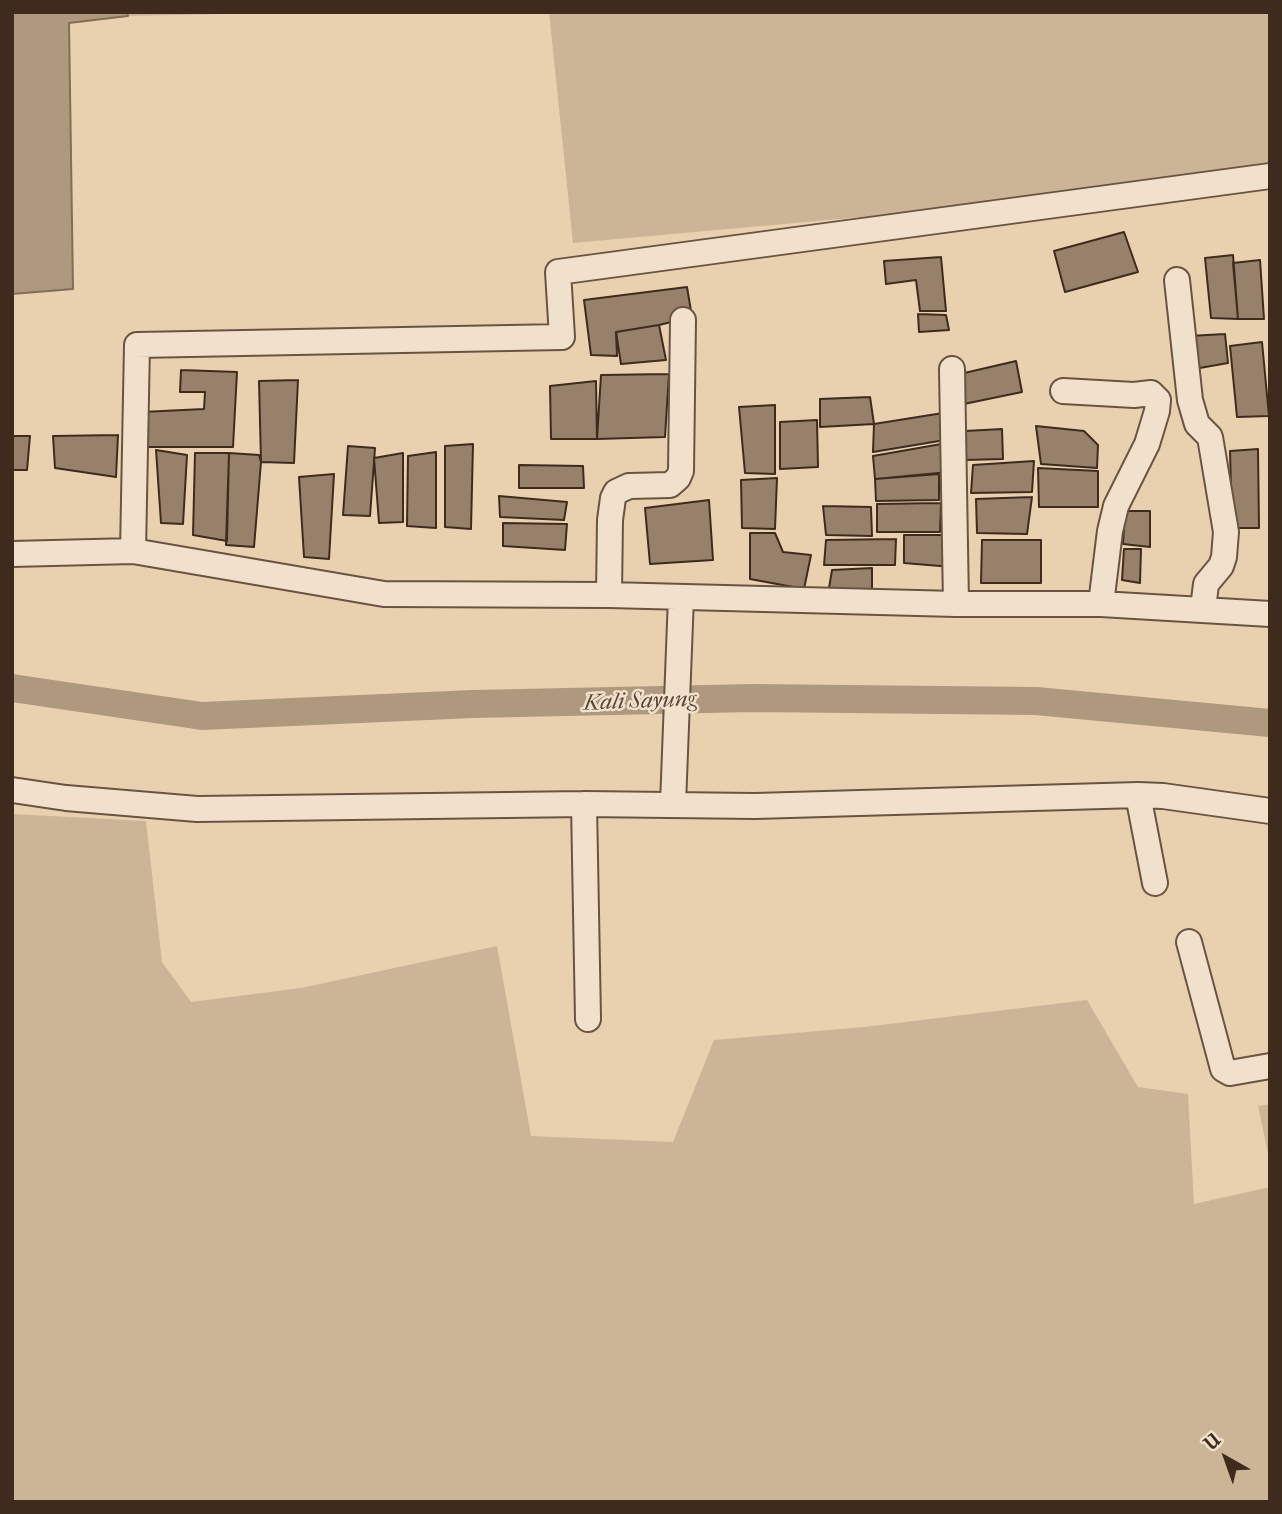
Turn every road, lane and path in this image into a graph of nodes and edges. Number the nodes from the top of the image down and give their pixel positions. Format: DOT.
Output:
graph roads {
  1 [pos="1270,176"];
  2 [pos="1177,280"];
  3 [pos="683,320"];
  4 [pos="952,369"];
  5 [pos="1063,390"];
  6 [pos="133,551"];
  7 [pos="12,554"];
  8 [pos="609,595"];
  9 [pos="956,604"];
  10 [pos="1101,604"];
  11 [pos="681,605"];
  12 [pos="1203,609"];
  13 [pos="1270,614"];
  14 [pos="12,790"];
  15 [pos="673,794"];
  16 [pos="1138,795"];
  17 [pos="584,804"];
  18 [pos="1270,811"];
  19 [pos="1155,883"];
  20 [pos="1189,942"];
  21 [pos="588,1019"];
  22 [pos="1270,1066"];
  1 -- 6 [label="street"];
  2 -- 12 [label="street"];
  3 -- 8 [label="street"];
  4 -- 9 [label="street"];
  5 -- 10 [label="street"];
  6 -- 7 [label="street"];
  6 -- 8 [label="street"];
  8 -- 11 [label="street"];
  9 -- 10 [label="street"];
  9 -- 11 [label="street"];
  10 -- 12 [label="street"];
  11 -- 15 [label="street"];
  12 -- 13 [label="street"];
  14 -- 17 [label="street"];
  15 -- 16 [label="street"];
  15 -- 17 [label="street"];
  16 -- 18 [label="street"];
  16 -- 19 [label="street"];
  17 -- 21 [label="street"];
  20 -- 22 [label="street"];
}
